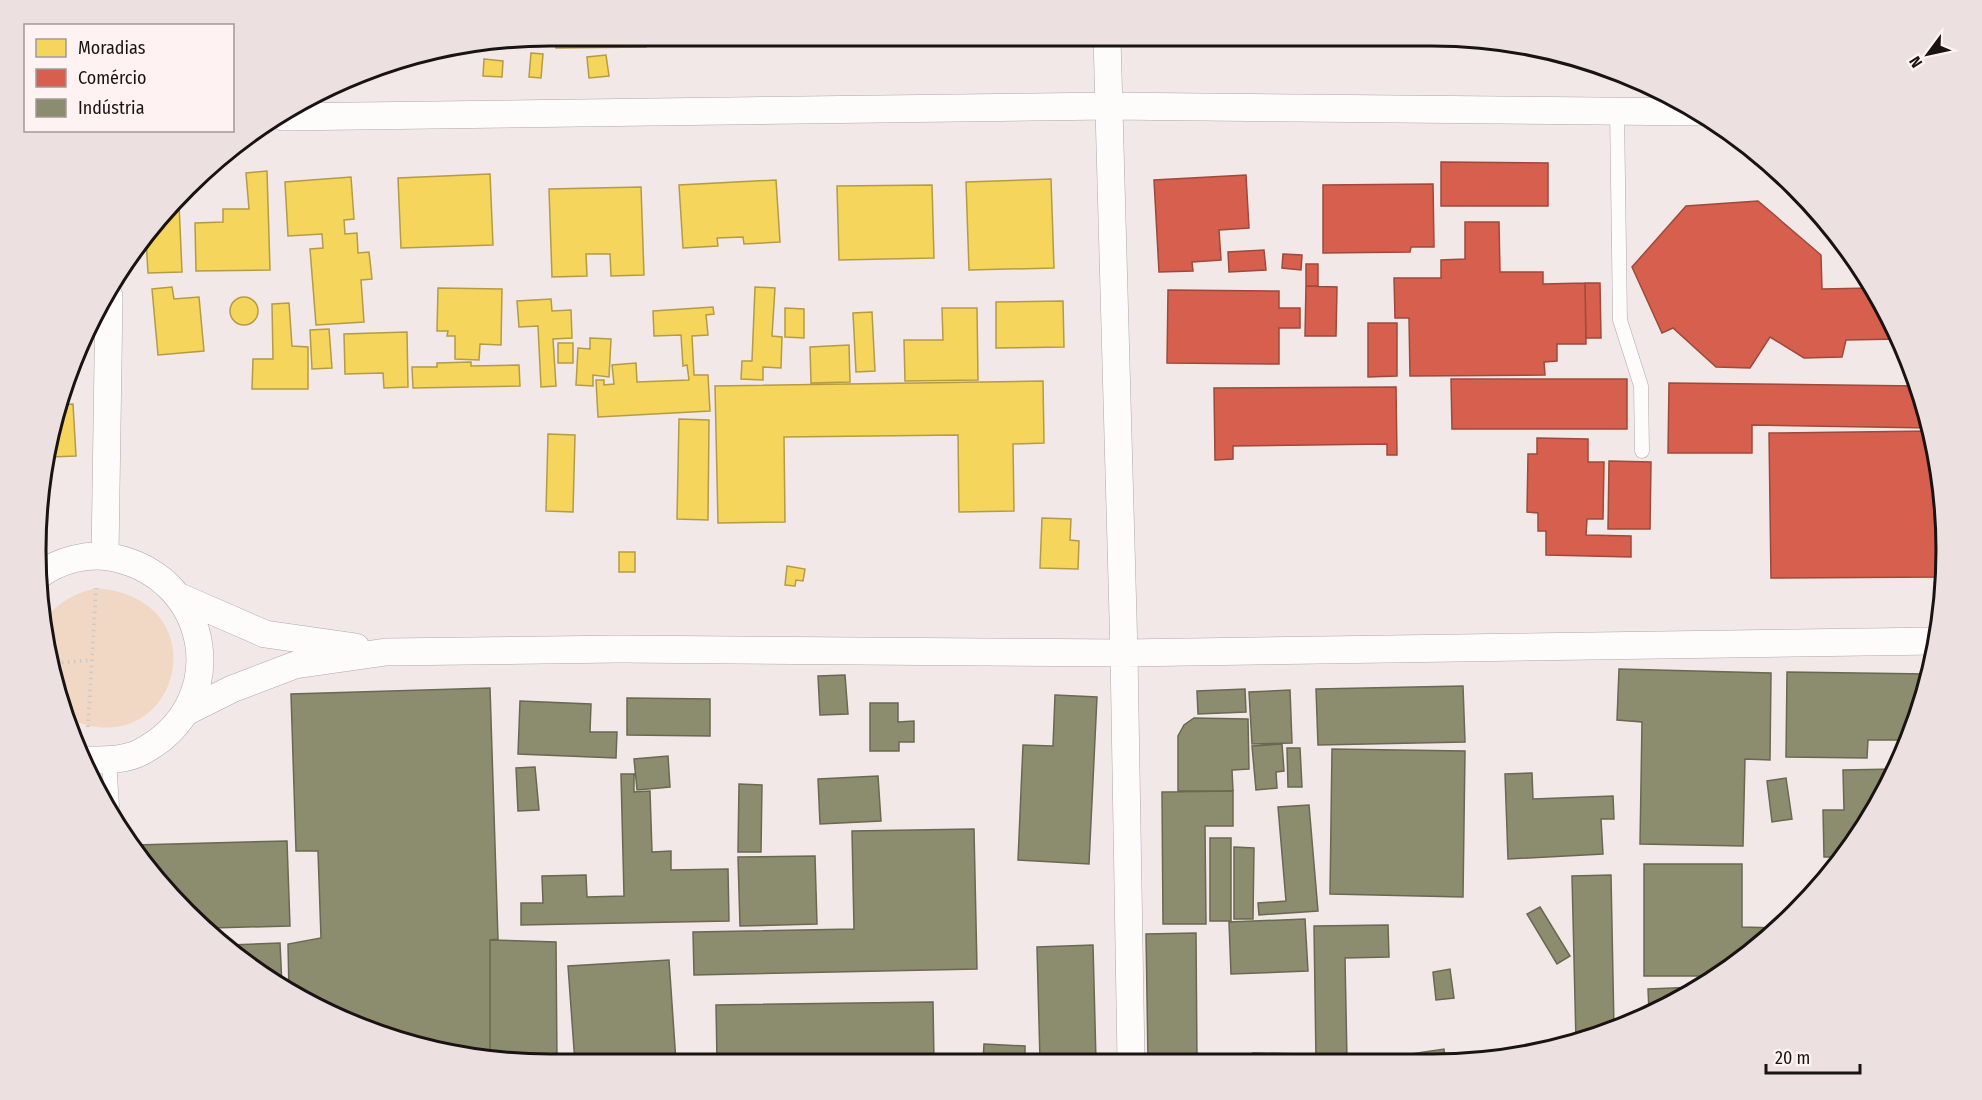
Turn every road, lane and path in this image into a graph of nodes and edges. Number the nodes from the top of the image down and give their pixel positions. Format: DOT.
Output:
graph roads {
  1 [pos="1107,46"];
  2 [pos="1108,106"];
  3 [pos="1617,111"];
  4 [pos="1680,112"];
  5 [pos="293,117"];
  6 [pos="108,309"];
  7 [pos="1642,451"];
  8 [pos="105,556"];
  9 [pos="47,569"];
  10 [pos="96,588"];
  11 [pos="180,597"];
  12 [pos="1927,641"];
  13 [pos="386,652"];
  14 [pos="1124,653"];
  15 [pos="92,660"];
  16 [pos="60,663"];
  17 [pos="186,712"];
  18 [pos="88,727"];
  19 [pos="96,760"];
  20 [pos="105,785"];
  21 [pos="1131,1054"];
  1 -- 2 [label="street"];
  2 -- 3 [label="street"];
  2 -- 5 [label="street"];
  2 -- 14 [label="street"];
  3 -- 4 [label="street"];
  3 -- 7 [label="lane"];
  6 -- 8 [label="street"];
  8 -- 9 [label="street"];
  8 -- 11 [label="street"];
  10 -- 15 [label="path"];
  11 -- 13 [label="street"];
  11 -- 17 [label="street"];
  12 -- 14 [label="street"];
  13 -- 14 [label="street"];
  13 -- 17 [label="street"];
  14 -- 21 [label="street"];
  15 -- 16 [label="path"];
  15 -- 18 [label="path"];
  17 -- 19 [label="street"];
  19 -- 20 [label="lane"];
}
